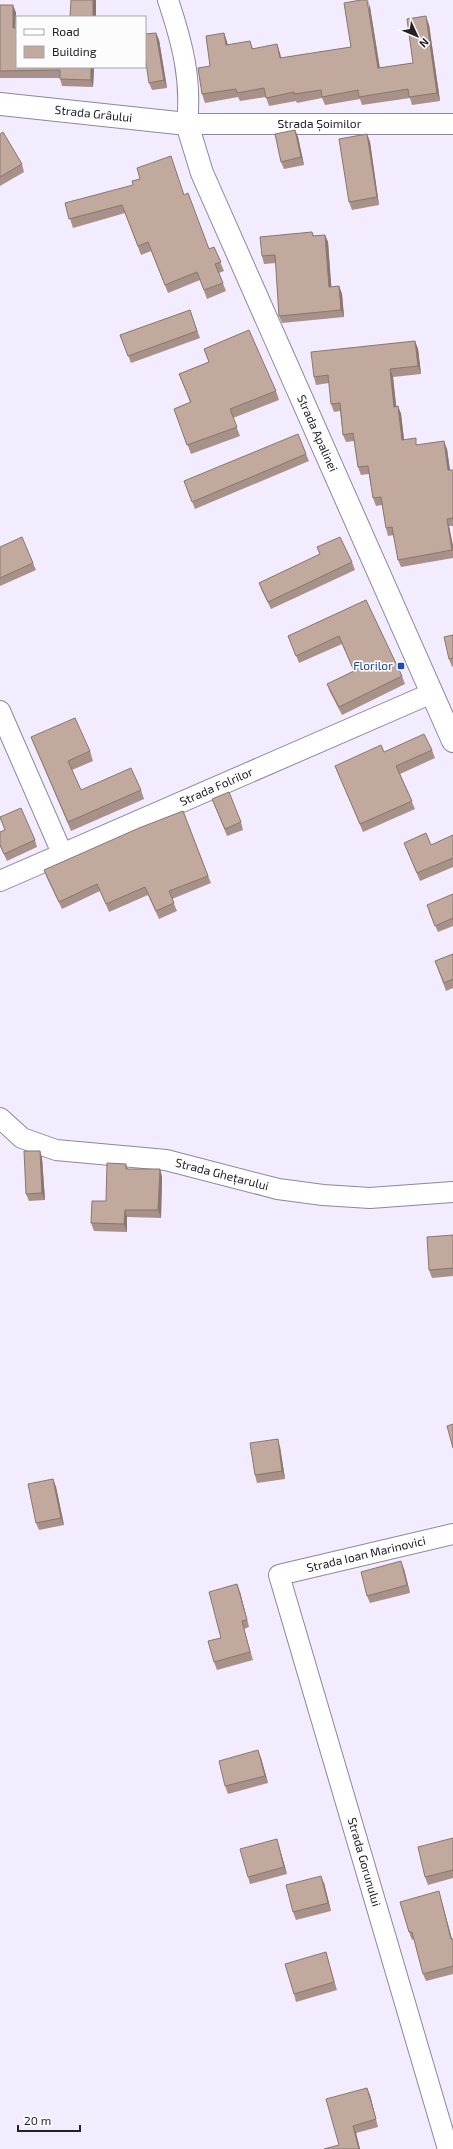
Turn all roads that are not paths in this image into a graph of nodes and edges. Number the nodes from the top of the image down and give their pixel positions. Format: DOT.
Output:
graph roads {
  1 [pos="168,0"];
  2 [pos="0,104"];
  3 [pos="187,124"];
  4 [pos="453,124"];
  5 [pos="432,693"];
  6 [pos="0,711"];
  7 [pos="453,741"];
  8 [pos="62,853"];
  9 [pos="0,881"];
  10 [pos="0,1118"];
  11 [pos="453,1192"];
  12 [pos="453,1534"];
  13 [pos="279,1575"];
  14 [pos="448,2149"];
  1 -- 3 [label="street"];
  2 -- 3 [label="street, Strada Grâului"];
  3 -- 4 [label="street, Strada Șoimilor"];
  3 -- 5 [label="street, Strada Apalinei"];
  5 -- 7 [label="street, Strada Apalinei"];
  5 -- 8 [label="street, Strada Folrilor"];
  6 -- 8 [label="street"];
  8 -- 9 [label="street, Strada Folrilor"];
  10 -- 11 [label="street, Strada Ghețarului"];
  12 -- 13 [label="street, Strada Ioan Marinovici"];
  13 -- 14 [label="street, Strada Gorunului"];
}
